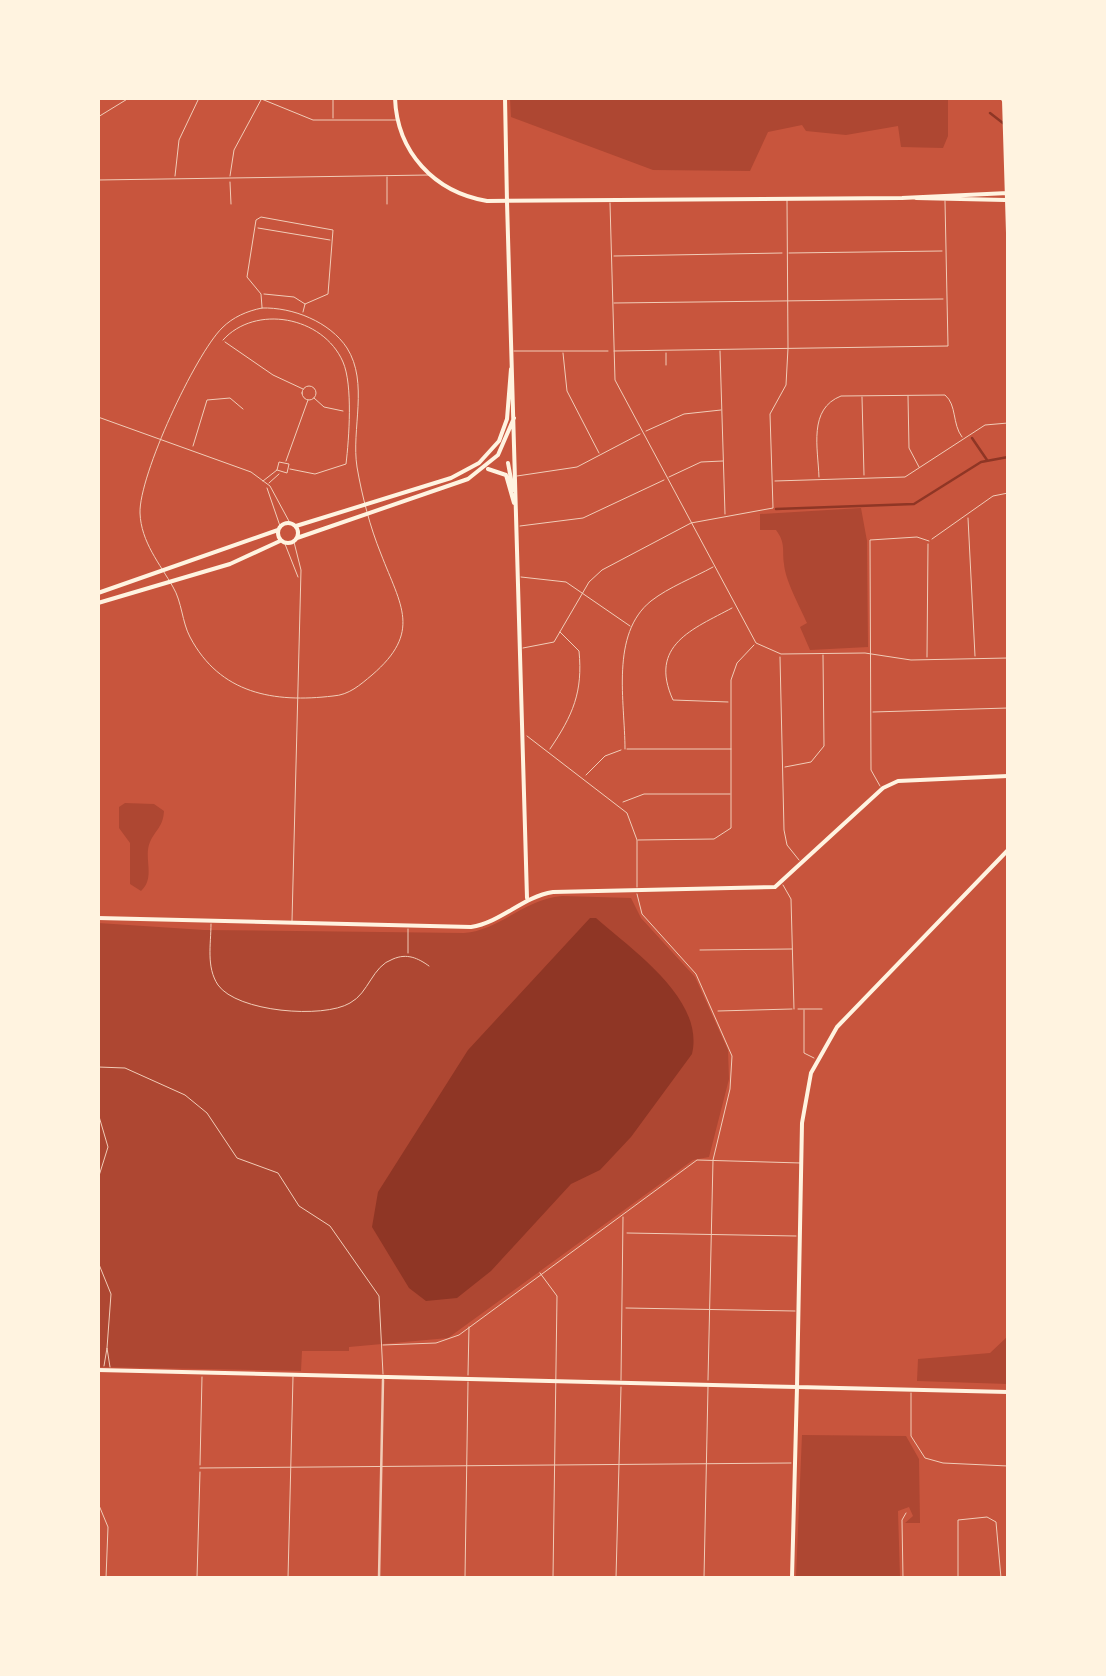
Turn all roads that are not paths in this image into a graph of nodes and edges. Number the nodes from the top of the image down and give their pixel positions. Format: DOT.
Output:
graph roads {
  1 [pos="130,98"];
  2 [pos="199,98"];
  3 [pos="261,98"];
  4 [pos="333,98"];
  5 [pos="396,98"];
  6 [pos="505,98"];
  7 [pos="1004,99"];
  8 [pos="1008,116"];
  9 [pos="98,118"];
  10 [pos="398,120"];
  11 [pos="334,121"];
  12 [pos="429,175"];
  13 [pos="1007,175"];
  14 [pos="386,176"];
  15 [pos="175,179"];
  16 [pos="230,179"];
  17 [pos="98,180"];
  18 [pos="1007,196"];
  19 [pos="916,198"];
  20 [pos="786,199"];
  21 [pos="945,201"];
  22 [pos="507,202"];
  23 [pos="610,202"];
  24 [pos="231,204"];
  25 [pos="387,204"];
  26 [pos="1008,219"];
  27 [pos="254,228"];
  28 [pos="1008,232"];
  29 [pos="334,240"];
  30 [pos="946,251"];
  31 [pos="786,253"];
  32 [pos="611,256"];
  33 [pos="261,294"];
  34 [pos="946,299"];
  35 [pos="788,301"];
  36 [pos="611,303"];
  37 [pos="305,304"];
  38 [pos="262,308"];
  39 [pos="302,315"];
  40 [pos="216,335"];
  41 [pos="223,340"];
  42 [pos="788,348"];
  43 [pos="511,350"];
  44 [pos="563,350"];
  45 [pos="720,350"];
  46 [pos="612,351"];
  47 [pos="666,351"];
  48 [pos="512,364"];
  49 [pos="666,365"];
  50 [pos="303,390"];
  51 [pos="862,394"];
  52 [pos="908,394"];
  53 [pos="952,394"];
  54 [pos="828,395"];
  55 [pos="770,396"];
  56 [pos="948,397"];
  57 [pos="314,398"];
  58 [pos="308,400"];
  59 [pos="775,400"];
  60 [pos="832,400"];
  61 [pos="243,409"];
  62 [pos="721,410"];
  63 [pos="516,411"];
  64 [pos="346,412"];
  65 [pos="356,412"];
  66 [pos="98,418"];
  67 [pos="1008,422"];
  68 [pos="642,433"];
  69 [pos="163,439"];
  70 [pos="964,440"];
  71 [pos="192,450"];
  72 [pos="492,450"];
  73 [pos="498,454"];
  74 [pos="600,456"];
  75 [pos="286,461"];
  76 [pos="724,461"];
  77 [pos="508,463"];
  78 [pos="290,469"];
  79 [pos="483,470"];
  80 [pos="921,470"];
  81 [pos="278,472"];
  82 [pos="517,474"];
  83 [pos="666,478"];
  84 [pos="864,478"];
  85 [pos="819,480"];
  86 [pos="772,481"];
  87 [pos="263,482"];
  88 [pos="267,485"];
  89 [pos="1008,492"];
  90 [pos="513,499"];
  91 [pos="366,504"];
  92 [pos="368,514"];
  93 [pos="966,515"];
  94 [pos="516,516"];
  95 [pos="725,517"];
  96 [pos="691,523"];
  97 [pos="293,525"];
  98 [pos="516,526"];
  99 [pos="279,528"];
  100 [pos="296,540"];
  101 [pos="929,541"];
  102 [pos="283,542"];
  103 [pos="714,567"];
  104 [pos="160,571"];
  105 [pos="518,577"];
  106 [pos="179,579"];
  107 [pos="300,580"];
  108 [pos="169,582"];
  109 [pos="174,588"];
  110 [pos="583,592"];
  111 [pos="98,593"];
  112 [pos="98,604"];
  113 [pos="735,606"];
  114 [pos="630,626"];
  115 [pos="560,632"];
  116 [pos="756,643"];
  117 [pos="520,648"];
  118 [pos="823,652"];
  119 [pos="781,654"];
  120 [pos="870,654"];
  121 [pos="1008,658"];
  122 [pos="976,659"];
  123 [pos="927,660"];
  124 [pos="297,696"];
  125 [pos="731,702"];
  126 [pos="1008,708"];
  127 [pos="869,712"];
  128 [pos="522,733"];
  129 [pos="625,749"];
  130 [pos="732,749"];
  131 [pos="548,751"];
  132 [pos="782,767"];
  133 [pos="1008,776"];
  134 [pos="584,777"];
  135 [pos="882,788"];
  136 [pos="732,794"];
  137 [pos="621,804"];
  138 [pos="637,840"];
  139 [pos="1008,850"];
  140 [pos="802,863"];
  141 [pos="782,883"];
  142 [pos="637,890"];
  143 [pos="528,898"];
  144 [pos="98,918"];
  145 [pos="211,921"];
  146 [pos="292,924"];
  147 [pos="408,926"];
  148 [pos="793,949"];
  149 [pos="700,950"];
  150 [pos="408,956"];
  151 [pos="429,966"];
  152 [pos="822,1008"];
  153 [pos="794,1009"];
  154 [pos="804,1009"];
  155 [pos="715,1011"];
  156 [pos="817,1059"];
  157 [pos="98,1067"];
  158 [pos="98,1114"];
  159 [pos="713,1160"];
  160 [pos="800,1162"];
  161 [pos="98,1179"];
  162 [pos="624,1214"];
  163 [pos="623,1232"];
  164 [pos="711,1234"];
  165 [pos="799,1236"];
  166 [pos="98,1262"];
  167 [pos="540,1273"];
  168 [pos="622,1308"];
  169 [pos="710,1310"];
  170 [pos="798,1312"];
  171 [pos="469,1327"];
  172 [pos="383,1345"];
  173 [pos="104,1370"];
  174 [pos="202,1373"];
  175 [pos="293,1374"];
  176 [pos="384,1377"];
  177 [pos="468,1379"];
  178 [pos="557,1382"];
  179 [pos="621,1383"];
  180 [pos="708,1385"];
  181 [pos="797,1386"];
  182 [pos="911,1389"];
  183 [pos="1008,1392"];
  184 [pos="795,1462"];
  185 [pos="707,1464"];
  186 [pos="620,1465"];
  187 [pos="466,1466"];
  188 [pos="556,1466"];
  189 [pos="1008,1466"];
  190 [pos="382,1467"];
  191 [pos="200,1468"];
  192 [pos="290,1468"];
  193 [pos="98,1503"];
  194 [pos="99,1510"];
  195 [pos="906,1513"];
  196 [pos="106,1578"];
  197 [pos="197,1578"];
  198 [pos="288,1578"];
  199 [pos="379,1578"];
  200 [pos="465,1578"];
  201 [pos="553,1578"];
  202 [pos="616,1578"];
  203 [pos="704,1578"];
  204 [pos="792,1578"];
  205 [pos="903,1578"];
  206 [pos="958,1578"];
  207 [pos="1002,1578"];
  1 -- 9 [label="street"];
  2 -- 15 [label="street"];
  3 -- 11 [label="street"];
  3 -- 16 [label="street"];
  4 -- 11 [label="street"];
  5 -- 10 [label="main road"];
  6 -- 22 [label="main road"];
  7 -- 8 [label="main road"];
  8 -- 13 [label="main road"];
  10 -- 11 [label="street"];
  10 -- 12 [label="main road"];
  12 -- 14 [label="street"];
  12 -- 22 [label="main road"];
  13 -- 18 [label="main road"];
  14 -- 16 [label="street"];
  14 -- 25 [label="street"];
  15 -- 16 [label="street"];
  15 -- 17 [label="street"];
  16 -- 24 [label="street"];
  18 -- 19 [label="main road"];
  18 -- 21 [label="main road"];
  18 -- 26 [label="main road"];
  19 -- 20 [label="main road"];
  19 -- 21 [label="main road"];
  20 -- 23 [label="main road"];
  20 -- 31 [label="street"];
  21 -- 30 [label="street"];
  22 -- 23 [label="main road"];
  22 -- 43 [label="main road"];
  23 -- 32 [label="street"];
  26 -- 28 [label="main road"];
  27 -- 29 [label="street"];
  27 -- 29 [label="street"];
  27 -- 33 [label="street"];
  29 -- 37 [label="street"];
  30 -- 31 [label="street"];
  30 -- 34 [label="street"];
  31 -- 32 [label="street"];
  31 -- 35 [label="street"];
  32 -- 36 [label="street"];
  33 -- 37 [label="street"];
  33 -- 38 [label="street"];
  34 -- 35 [label="street"];
  34 -- 42 [label="street"];
  35 -- 36 [label="street"];
  35 -- 42 [label="street"];
  36 -- 46 [label="street"];
  37 -- 39 [label="street"];
  38 -- 39 [label="street"];
  38 -- 40 [label="street"];
  39 -- 65 [label="street"];
  40 -- 41 [label="street"];
  40 -- 69 [label="street"];
  41 -- 50 [label="street"];
  41 -- 64 [label="street"];
  42 -- 45 [label="street"];
  42 -- 59 [label="street"];
  43 -- 44 [label="street"];
  43 -- 48 [label="main road"];
  44 -- 46 [label="street"];
  44 -- 74 [label="street"];
  45 -- 47 [label="street"];
  45 -- 62 [label="street"];
  46 -- 47 [label="street"];
  46 -- 68 [label="street"];
  47 -- 49 [label="street"];
  48 -- 63 [label="main road"];
  48 -- 72 [label="main road"];
  50 -- 57 [label="street"];
  50 -- 58 [label="street"];
  51 -- 52 [label="street"];
  51 -- 60 [label="street"];
  51 -- 84 [label="street"];
  52 -- 56 [label="street"];
  52 -- 80 [label="street"];
  53 -- 56 [label="street"];
  54 -- 60 [label="street"];
  55 -- 59 [label="street"];
  56 -- 70 [label="street"];
  57 -- 58 [label="street"];
  57 -- 64 [label="street"];
  58 -- 75 [label="street"];
  59 -- 86 [label="street"];
  60 -- 85 [label="street"];
  61 -- 71 [label="street"];
  62 -- 68 [label="street"];
  62 -- 76 [label="street"];
  63 -- 73 [label="main road"];
  63 -- 82 [label="main road"];
  64 -- 65 [label="street"];
  64 -- 78 [label="street"];
  65 -- 91 [label="street"];
  66 -- 69 [label="street"];
  67 -- 70 [label="street"];
  68 -- 74 [label="street"];
  68 -- 83 [label="street"];
  69 -- 71 [label="street"];
  69 -- 104 [label="street"];
  70 -- 80 [label="street"];
  71 -- 87 [label="street"];
  72 -- 73 [label="main road"];
  72 -- 91 [label="main road"];
  73 -- 77 [label="main road"];
  73 -- 79 [label="main road"];
  74 -- 82 [label="street"];
  75 -- 78 [label="street"];
  75 -- 81 [label="street"];
  76 -- 83 [label="street"];
  76 -- 95 [label="street"];
  77 -- 82 [label="main road"];
  77 -- 90 [label="main road"];
  78 -- 81 [label="street"];
  79 -- 90 [label="main road"];
  79 -- 92 [label="main road"];
  80 -- 84 [label="street"];
  81 -- 87 [label="street"];
  81 -- 88 [label="street"];
  82 -- 94 [label="main road"];
  83 -- 96 [label="street"];
  83 -- 98 [label="street"];
  84 -- 85 [label="street"];
  85 -- 86 [label="street"];
  86 -- 95 [label="street"];
  87 -- 88 [label="street"];
  88 -- 97 [label="street"];
  88 -- 99 [label="street"];
  89 -- 93 [label="street"];
  90 -- 94 [label="main road"];
  91 -- 92 [label="street"];
  91 -- 97 [label="main road"];
  92 -- 100 [label="main road"];
  92 -- 124 [label="street"];
  93 -- 101 [label="street"];
  93 -- 122 [label="street"];
  94 -- 98 [label="main road"];
  95 -- 96 [label="street"];
  96 -- 103 [label="street"];
  96 -- 110 [label="street"];
  97 -- 99 [label="main road"];
  97 -- 100 [label="main road"];
  98 -- 105 [label="main road"];
  99 -- 102 [label="main road"];
  99 -- 104 [label="main road"];
  100 -- 102 [label="main road"];
  100 -- 107 [label="street"];
  101 -- 120 [label="street"];
  101 -- 123 [label="street"];
  102 -- 106 [label="main road"];
  102 -- 107 [label="street"];
  103 -- 113 [label="street"];
  103 -- 114 [label="street"];
  104 -- 108 [label="street"];
  104 -- 111 [label="main road"];
  105 -- 110 [label="street"];
  105 -- 117 [label="main road"];
  106 -- 108 [label="main road"];
  106 -- 109 [label="street"];
  107 -- 124 [label="street"];
  108 -- 109 [label="street"];
  108 -- 112 [label="main road"];
  109 -- 124 [label="street"];
  110 -- 114 [label="street"];
  110 -- 115 [label="street"];
  113 -- 116 [label="street"];
  113 -- 125 [label="street"];
  114 -- 129 [label="street"];
  115 -- 117 [label="street"];
  115 -- 131 [label="street"];
  116 -- 119 [label="street"];
  116 -- 125 [label="street"];
  117 -- 128 [label="main road"];
  118 -- 119 [label="street"];
  118 -- 120 [label="street"];
  118 -- 132 [label="street"];
  119 -- 132 [label="street"];
  120 -- 123 [label="street"];
  120 -- 127 [label="street"];
  121 -- 122 [label="street"];
  122 -- 123 [label="street"];
  124 -- 146 [label="street"];
  125 -- 130 [label="street"];
  126 -- 127 [label="street"];
  127 -- 135 [label="street"];
  128 -- 131 [label="street"];
  128 -- 143 [label="main road"];
  129 -- 130 [label="street"];
  129 -- 134 [label="street"];
  130 -- 136 [label="street"];
  131 -- 134 [label="street"];
  132 -- 140 [label="street"];
  133 -- 135 [label="main road"];
  134 -- 137 [label="street"];
  135 -- 140 [label="main road"];
  136 -- 137 [label="street"];
  136 -- 138 [label="street"];
  137 -- 138 [label="street"];
  138 -- 142 [label="street"];
  139 -- 156 [label="main road"];
  140 -- 141 [label="main road"];
  141 -- 142 [label="main road"];
  141 -- 148 [label="street"];
  142 -- 143 [label="main road"];
  142 -- 155 [label="street"];
  143 -- 147 [label="main road"];
  144 -- 145 [label="main road"];
  145 -- 146 [label="main road"];
  145 -- 150 [label="street"];
  146 -- 147 [label="main road"];
  147 -- 150 [label="street"];
  148 -- 149 [label="street"];
  148 -- 153 [label="street"];
  150 -- 151 [label="street"];
  152 -- 154 [label="street"];
  153 -- 154 [label="street"];
  153 -- 155 [label="street"];
  154 -- 156 [label="street"];
  155 -- 159 [label="street"];
  156 -- 160 [label="main road"];
  157 -- 172 [label="street"];
  158 -- 161 [label="street"];
  159 -- 160 [label="street"];
  159 -- 162 [label="street"];
  159 -- 164 [label="street"];
  160 -- 165 [label="main road"];
  162 -- 163 [label="street"];
  162 -- 167 [label="street"];
  163 -- 164 [label="street"];
  163 -- 168 [label="street"];
  164 -- 165 [label="street"];
  164 -- 169 [label="street"];
  165 -- 170 [label="main road"];
  166 -- 173 [label="street"];
  167 -- 171 [label="street"];
  167 -- 178 [label="street"];
  168 -- 169 [label="street"];
  168 -- 179 [label="street"];
  169 -- 170 [label="street"];
  169 -- 180 [label="street"];
  170 -- 181 [label="main road"];
  171 -- 172 [label="street"];
  171 -- 177 [label="street"];
  172 -- 176 [label="street"];
  173 -- 174 [label="main road"];
  174 -- 175 [label="main road"];
  174 -- 191 [label="street"];
  175 -- 176 [label="main road"];
  175 -- 192 [label="street"];
  176 -- 177 [label="main road"];
  176 -- 190 [label="street"];
  177 -- 178 [label="main road"];
  177 -- 187 [label="street"];
  178 -- 179 [label="main road"];
  178 -- 188 [label="street"];
  179 -- 180 [label="main road"];
  179 -- 186 [label="street"];
  180 -- 181 [label="main road"];
  180 -- 185 [label="street"];
  181 -- 182 [label="main road"];
  181 -- 184 [label="main road"];
  182 -- 183 [label="main road"];
  182 -- 189 [label="street"];
  184 -- 185 [label="street"];
  184 -- 204 [label="main road"];
  185 -- 186 [label="street"];
  185 -- 203 [label="street"];
  186 -- 188 [label="street"];
  186 -- 202 [label="street"];
  187 -- 188 [label="street"];
  187 -- 190 [label="street"];
  187 -- 200 [label="street"];
  188 -- 201 [label="street"];
  190 -- 192 [label="street"];
  190 -- 199 [label="street"];
  191 -- 192 [label="street"];
  191 -- 197 [label="street"];
  192 -- 198 [label="street"];
  193 -- 194 [label="street"];
  194 -- 196 [label="street"];
  195 -- 205 [label="street"];
  206 -- 207 [label="street"];
}
